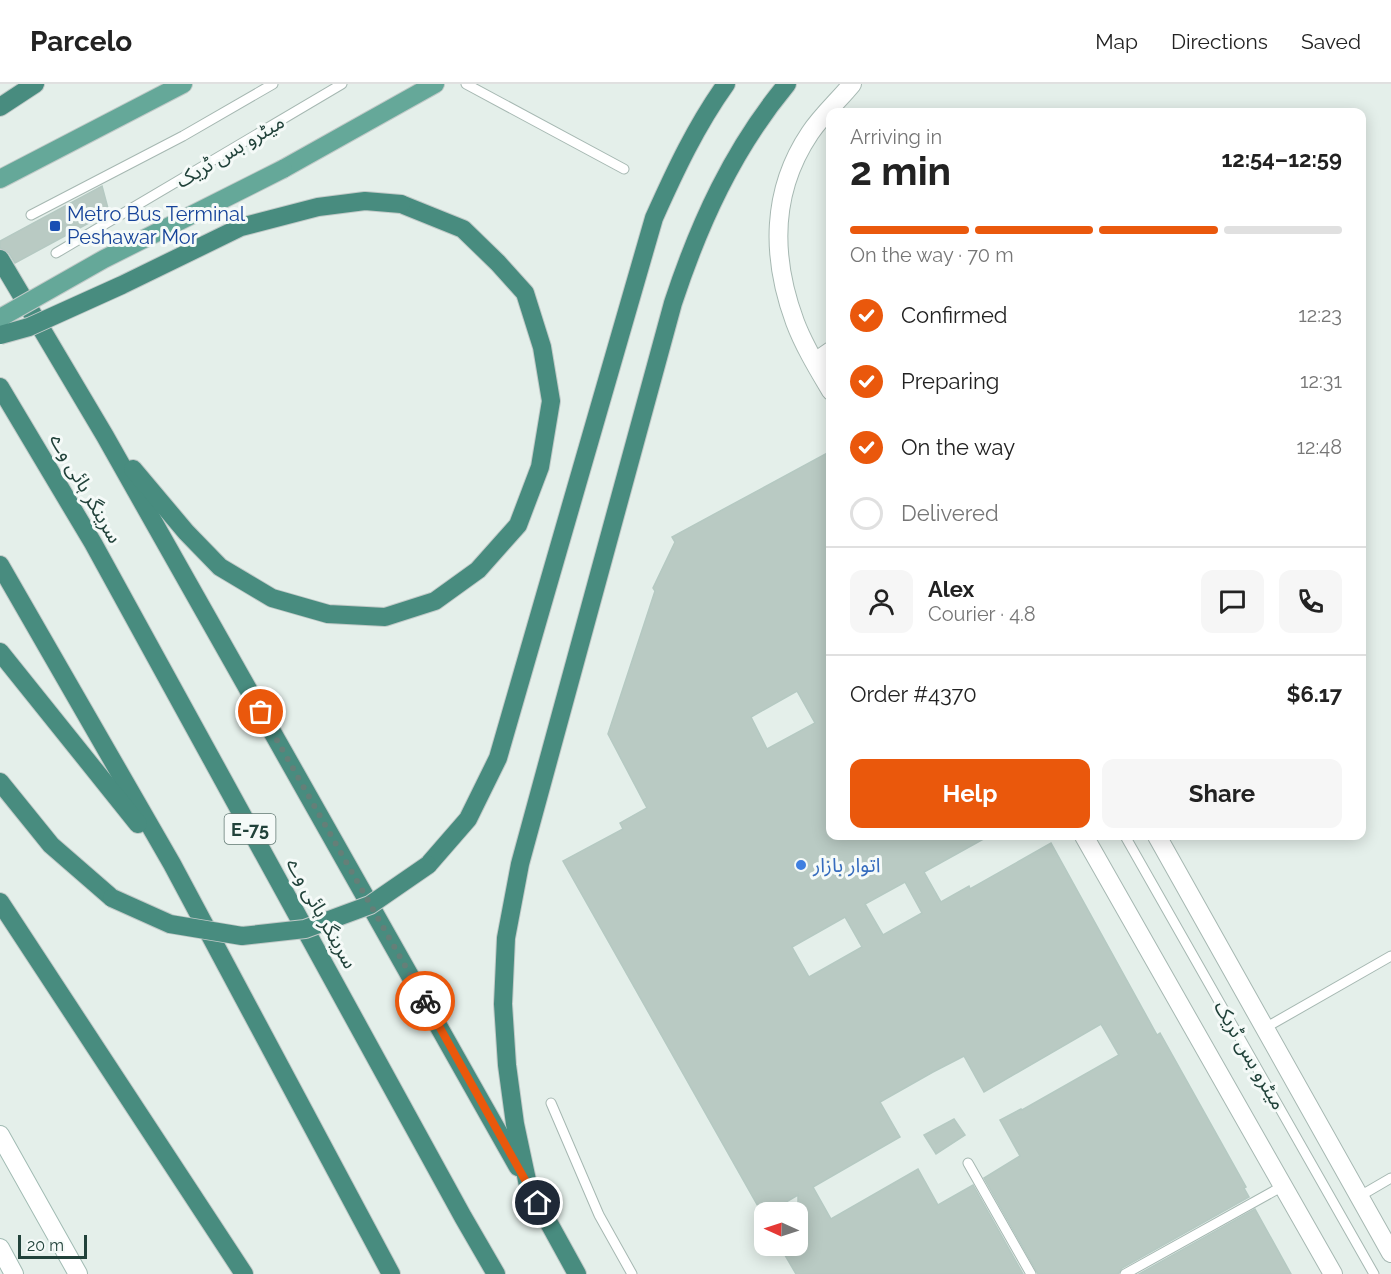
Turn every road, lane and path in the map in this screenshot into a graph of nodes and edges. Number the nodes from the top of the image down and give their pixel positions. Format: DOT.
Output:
graph roads {
  1 [pos="35,84"];
  2 [pos="183,84"];
  3 [pos="273,84"];
  4 [pos="342,84"];
  5 [pos="435,84"];
  6 [pos="726,84"];
  7 [pos="787,84"];
  8 [pos="852,84"];
  9 [pos="468,86"];
  10 [pos="0,107"];
  11 [pos="832,108"];
  12 [pos="826,114"];
  13 [pos="624,169"];
  14 [pos="0,180"];
  15 [pos="31,215"];
  16 [pos="56,253"];
  17 [pos="0,259"];
  18 [pos="0,318"];
  19 [pos="0,335"];
  20 [pos="826,354"];
  21 [pos="815,362"];
  22 [pos="826,382"];
  23 [pos="0,387"];
  24 [pos="105,436"];
  25 [pos="0,565"];
  26 [pos="0,652"];
  27 [pos="0,782"];
  28 [pos="1086,840"];
  29 [pos="1127,840"];
  30 [pos="1159,840"];
  31 [pos="172,864"];
  32 [pos="0,902"];
  33 [pos="1391,956"];
  34 [pos="1265,1028"];
  35 [pos="551,1103"];
  36 [pos="0,1136"];
  37 [pos="968,1163"];
  38 [pos="1391,1178"];
  39 [pos="528,1185"];
  40 [pos="1283,1186"];
  41 [pos="1360,1196"];
  42 [pos="0,1248"];
  43 [pos="1391,1253"];
  44 [pos="14,1274"];
  45 [pos="78,1274"];
  46 [pos="244,1274"];
  47 [pos="391,1274"];
  48 [pos="496,1274"];
  49 [pos="577,1274"];
  50 [pos="632,1274"];
  51 [pos="1031,1274"];
  52 [pos="1125,1274"];
  53 [pos="1333,1274"];
  54 [pos="1374,1274"];
  1 -- 10 [label="highway"];
  2 -- 14 [label="main road"];
  3 -- 15 [label="lane, میٹرو بس ٹریک"];
  4 -- 16 [label="lane, میٹرو بس ٹریک"];
  5 -- 18 [label="main road, bridge"];
  6 -- 27 [label="highway, bridge"];
  7 -- 39 [label="highway"];
  8 -- 11 [label="street"];
  9 -- 13 [label="lane"];
  12 -- 21 [label="street"];
  17 -- 24 [label="highway"];
  19 -- 24 [label="highway, bridge"];
  20 -- 21 [label="street"];
  21 -- 22 [label="street"];
  23 -- 48 [label="highway, سرینگر ہائی وے / E-75"];
  24 -- 39 [label="highway"];
  25 -- 31 [label="highway"];
  26 -- 31 [label="highway"];
  28 -- 40 [label="street"];
  29 -- 54 [label="lane, میٹرو بس ٹریک"];
  30 -- 34 [label="street"];
  31 -- 47 [label="highway"];
  32 -- 46 [label="highway"];
  33 -- 34 [label="lane"];
  34 -- 41 [label="street"];
  35 -- 50 [label="lane"];
  36 -- 45 [label="street"];
  37 -- 51 [label="lane"];
  38 -- 41 [label="lane"];
  39 -- 49 [label="highway"];
  40 -- 52 [label="lane"];
  40 -- 53 [label="street"];
  41 -- 43 [label="street"];
  42 -- 44 [label="street"];
}
